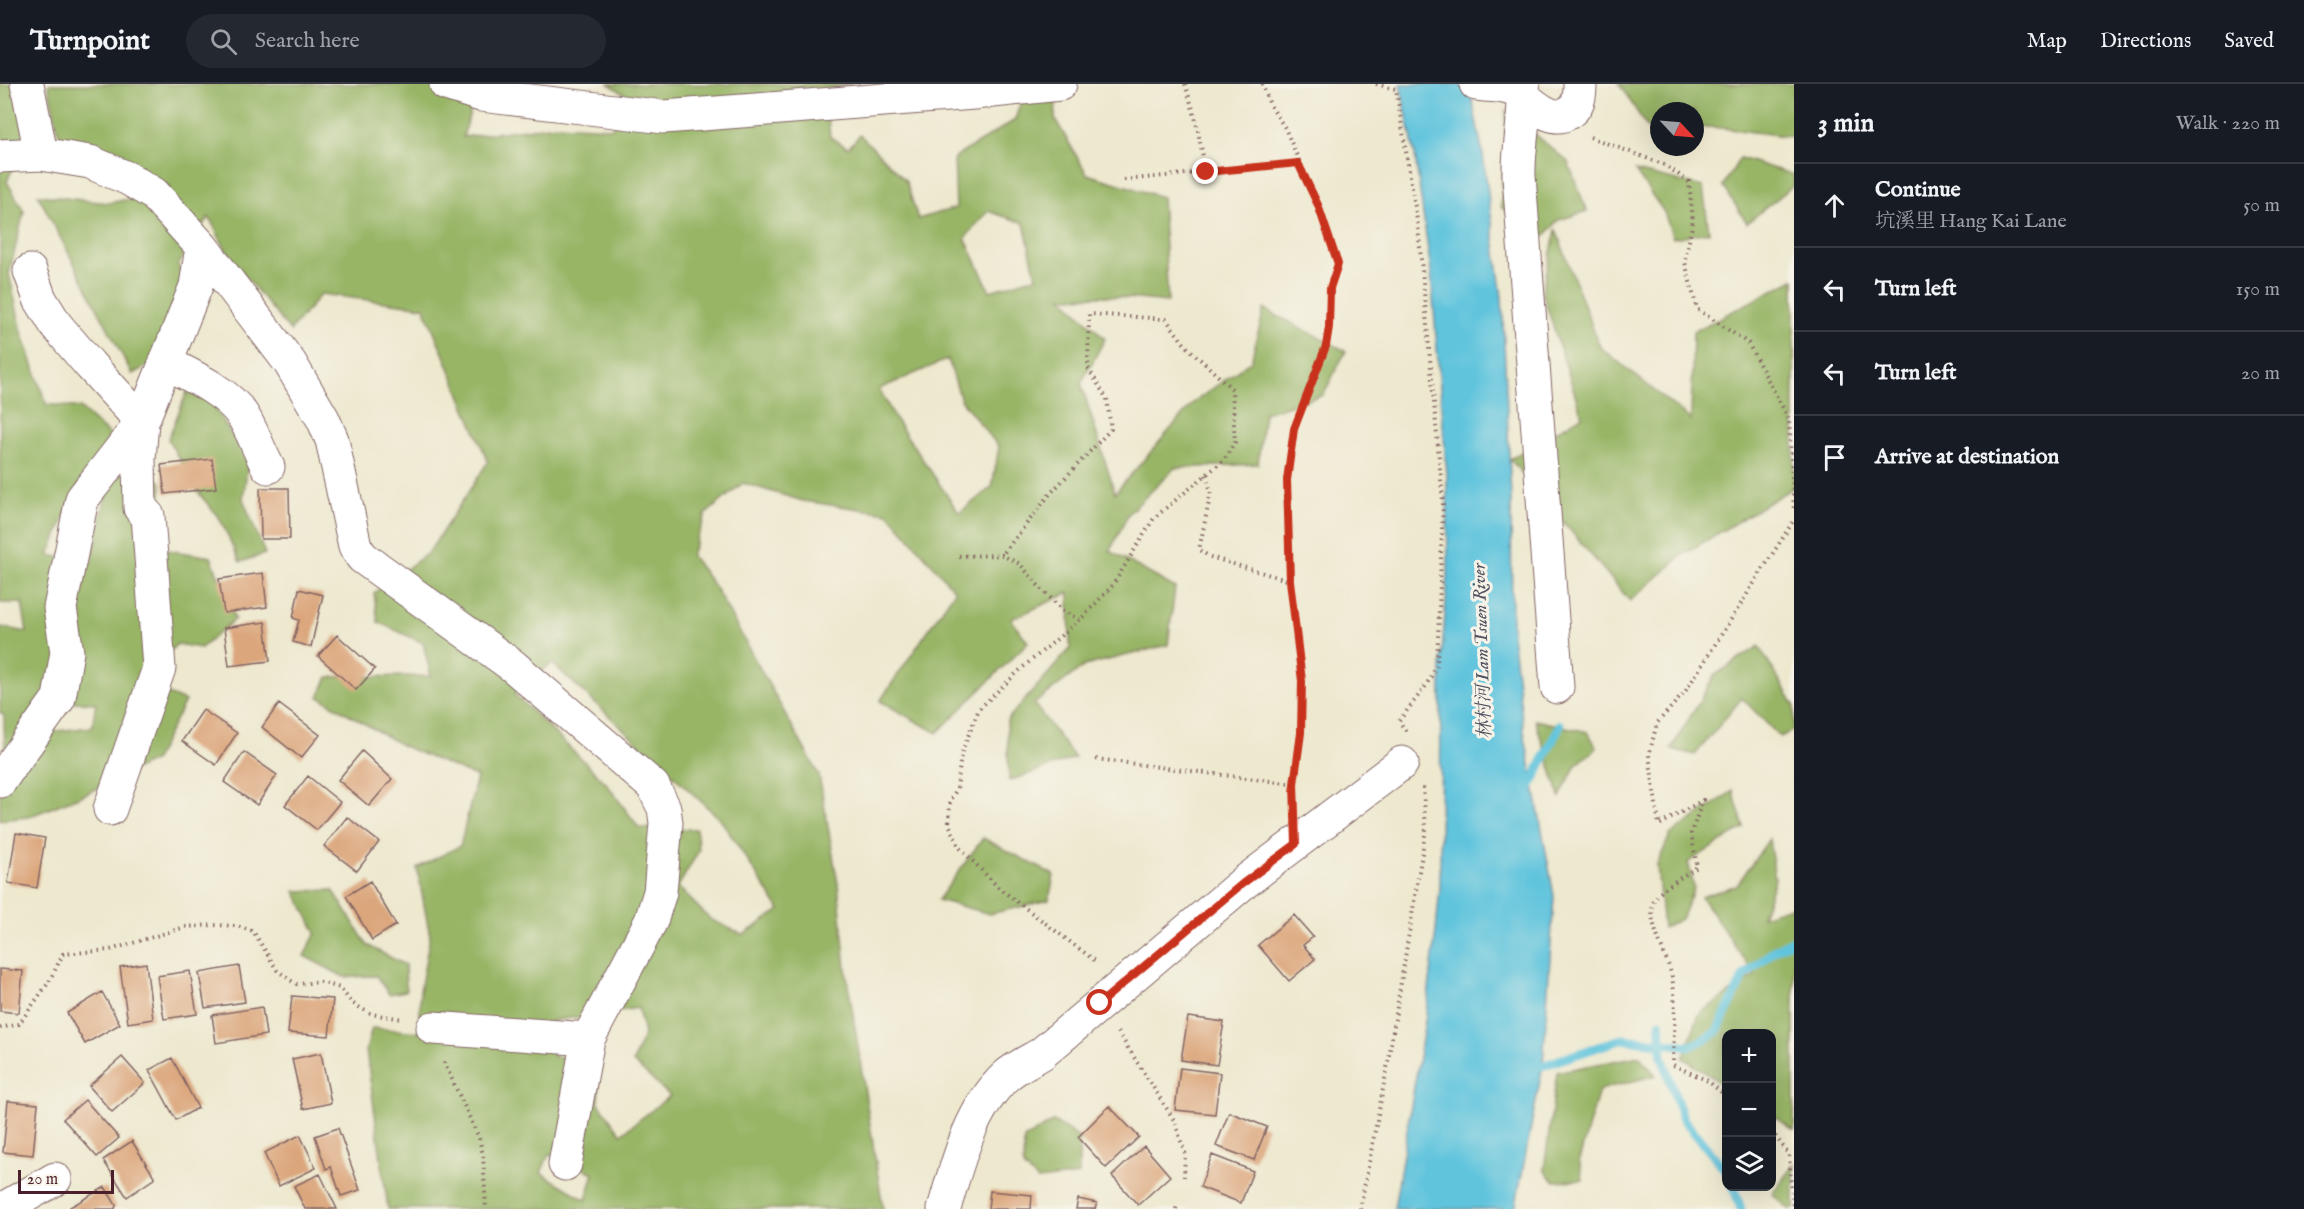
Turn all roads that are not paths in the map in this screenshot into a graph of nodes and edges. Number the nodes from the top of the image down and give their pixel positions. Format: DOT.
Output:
graph roads {
  1 [pos="27,84"];
  2 [pos="446,84"];
  3 [pos="1059,84"];
  4 [pos="1580,84"];
  5 [pos="1481,85"];
  6 [pos="1524,91"];
  7 [pos="41,154"];
  8 [pos="0,156"];
  9 [pos="202,247"];
  10 [pos="30,271"];
  11 [pos="166,363"];
  12 [pos="142,422"];
  13 [pos="267,467"];
  14 [pos="1557,687"];
  15 [pos="1413,774"];
  16 [pos="0,781"];
  17 [pos="110,809"];
  18 [pos="433,1028"];
  19 [pos="588,1039"];
  20 [pos="565,1164"];
  21 [pos="56,1179"];
  22 [pos="3,1209"];
  23 [pos="944,1209"];
  1 -- 7 [label="street"];
  2 -- 3 [label="street"];
  4 -- 6 [label="street"];
  5 -- 6 [label="street"];
  6 -- 14 [label="street"];
  7 -- 8 [label="street"];
  7 -- 9 [label="street"];
  9 -- 11 [label="street"];
  9 -- 19 [label="street"];
  10 -- 12 [label="street"];
  11 -- 12 [label="street"];
  11 -- 13 [label="street"];
  12 -- 16 [label="street"];
  12 -- 17 [label="street"];
  15 -- 23 [label="street"];
  18 -- 19 [label="street"];
  19 -- 20 [label="street"];
  21 -- 22 [label="street"];
}
